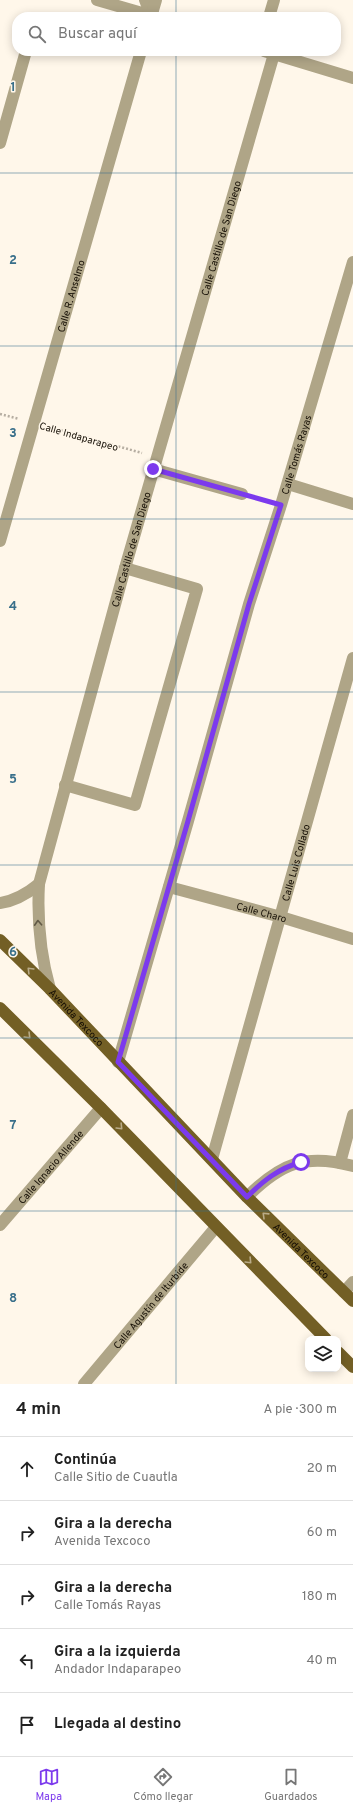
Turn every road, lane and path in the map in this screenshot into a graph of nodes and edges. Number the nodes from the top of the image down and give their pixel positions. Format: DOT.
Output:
graph roads {
  1 [pos="97,0"];
  2 [pos="145,0"];
  3 [pos="156,0"];
  4 [pos="274,0"];
  5 [pos="137,12"];
  6 [pos="151,12"];
  7 [pos="154,12"];
  8 [pos="270,12"];
  9 [pos="25,56"];
  10 [pos="140,56"];
  11 [pos="268,56"];
  12 [pos="279,56"];
  13 [pos="353,78"];
  14 [pos="0,143"];
  15 [pos="353,262"];
  16 [pos="0,414"];
  17 [pos="35,423"];
  18 [pos="157,458"];
  19 [pos="153,469"];
  20 [pos="288,484"];
  21 [pos="242,494"];
  22 [pos="353,504"];
  23 [pos="0,541"];
  24 [pos="125,568"];
  25 [pos="353,658"];
  26 [pos="65,785"];
  27 [pos="39,884"];
  28 [pos="169,887"];
  29 [pos="0,903"];
  30 [pos="281,917"];
  31 [pos="0,940"];
  32 [pos="353,940"];
  33 [pos="50,989"];
  34 [pos="0,1008"];
  35 [pos="118,1062"];
  36 [pos="101,1108"];
  37 [pos="353,1115"];
  38 [pos="212,1159"];
  39 [pos="340,1163"];
  40 [pos="353,1166"];
  41 [pos="247,1197"];
  42 [pos="0,1225"];
  43 [pos="216,1227"];
  44 [pos="353,1282"];
  45 [pos="344,1292"];
  46 [pos="353,1301"];
  47 [pos="323,1336"];
  48 [pos="341,1355"];
  49 [pos="353,1367"];
  50 [pos="84,1384"];
  1 -- 5 [label="street"];
  2 -- 6 [label="street"];
  3 -- 7 [label="street"];
  4 -- 8 [label="street"];
  9 -- 14 [label="street"];
  10 -- 17 [label="street, Calle R. Anselmo"];
  11 -- 18 [label="street, Calle Castillo de San Diego"];
  12 -- 13 [label="street"];
  15 -- 20 [label="street, Calle Tomás Rayas"];
  16 -- 17 [label="path, Calle Indaparapeo"];
  17 -- 18 [label="path, Calle Indaparapeo"];
  17 -- 23 [label="street, Calle R. Anselmo"];
  18 -- 19 [label="street, Calle Castillo de San Diego"];
  19 -- 21 [label="street"];
  19 -- 24 [label="street, Calle Castillo de San Diego"];
  20 -- 22 [label="street"];
  20 -- 28 [label="street, Calle Tomás Rayas"];
  24 -- 26 [label="street, Calle Castillo de San Diego"];
  24 -- 26 [label="street"];
  25 -- 30 [label="street, Calle Luis Collado"];
  26 -- 27 [label="street, Calle Castillo de San Diego"];
  27 -- 29 [label="street"];
  33 -- 27 [label="street, Calle Castillo de San Diego, one-way"];
  28 -- 30 [label="street, Calle Charo"];
  28 -- 35 [label="street, Calle Tomás Rayas"];
  30 -- 32 [label="street, Calle Charo"];
  30 -- 38 [label="street, Calle Luis Collado"];
  33 -- 31 [label="main road, Avenida Texcoco, one-way"];
  33 -- 35 [label="main road, Avenida Texcoco"];
  34 -- 36 [label="main road, one-way"];
  35 -- 38 [label="main road, Avenida Texcoco"];
  36 -- 42 [label="street, Calle Ignacio Allende"];
  36 -- 43 [label="main road, one-way"];
  37 -- 39 [label="street"];
  38 -- 41 [label="main road, Avenida Texcoco"];
  39 -- 40 [label="street"];
  39 -- 41 [label="street"];
  45 -- 41 [label="main road, Avenida Texcoco, one-way"];
  43 -- 47 [label="main road, one-way"];
  43 -- 50 [label="street, Calle Agustín de Iturbide"];
  44 -- 45 [label="street"];
  45 -- 46 [label="main road, Avenida Texcoco"];
  48 -- 49 [label="main road"];
}
